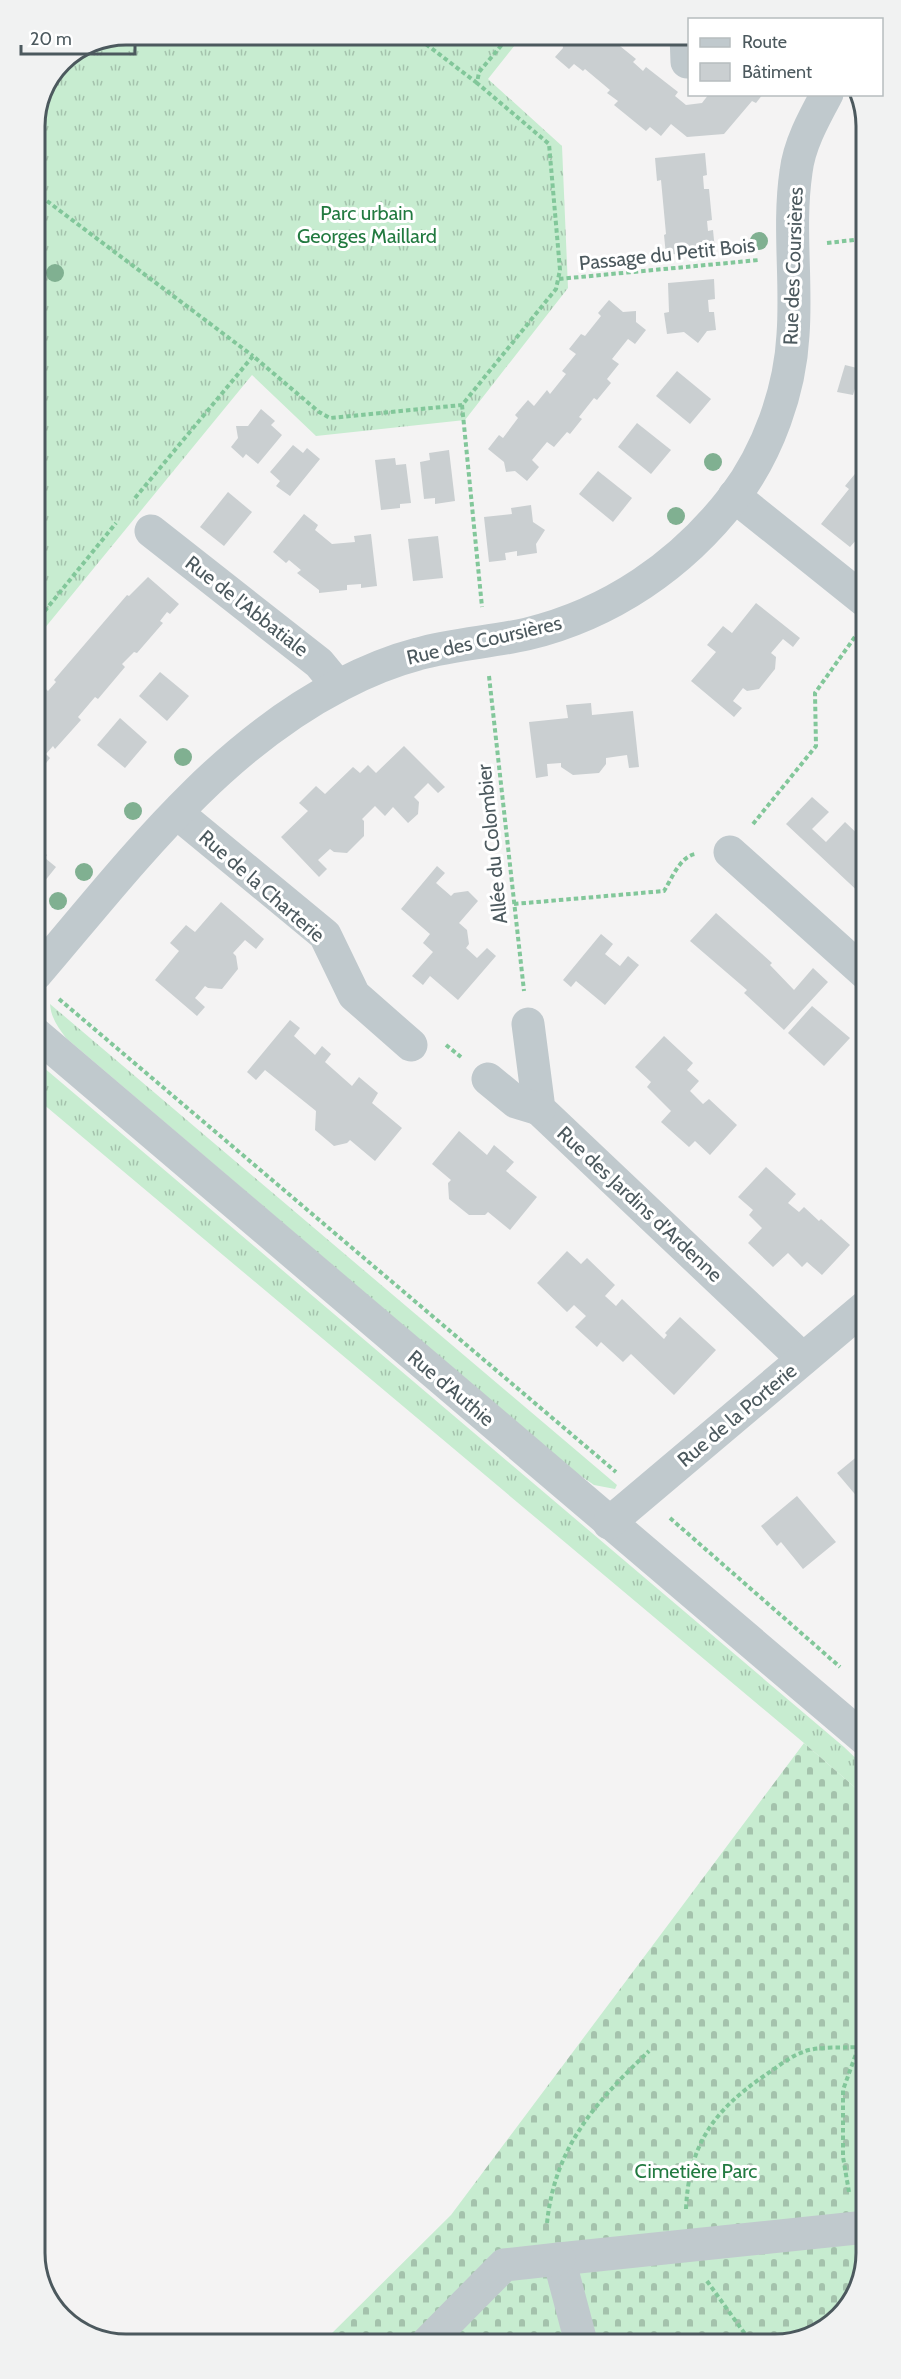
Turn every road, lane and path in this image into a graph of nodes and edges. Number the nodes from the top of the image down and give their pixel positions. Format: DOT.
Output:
graph roads {
  1 [pos="427,45"];
  2 [pos="502,45"];
  3 [pos="477,83"];
  4 [pos="826,96"];
  5 [pos="45,200"];
  6 [pos="856,240"];
  7 [pos="822,244"];
  8 [pos="766,259"];
  9 [pos="559,279"];
  10 [pos="253,356"];
  11 [pos="462,405"];
  12 [pos="734,496"];
  13 [pos="134,501"];
  14 [pos="119,518"];
  15 [pos="151,531"];
  16 [pos="856,594"];
  17 [pos="45,610"];
  18 [pos="482,613"];
  19 [pos="856,636"];
  20 [pos="488,671"];
  21 [pos="338,686"];
  22 [pos="177,813"];
  23 [pos="730,852"];
  24 [pos="514,904"];
  25 [pos="856,965"];
  26 [pos="45,982"];
  27 [pos="45,984"];
  28 [pos="528,1024"];
  29 [pos="45,1042"];
  30 [pos="411,1045"];
  31 [pos="488,1079"];
  32 [pos="539,1109"];
  33 [pos="856,1315"];
  34 [pos="803,1359"];
  35 [pos="624,1479"];
  36 [pos="664,1512"];
  37 [pos="609,1523"];
  38 [pos="845,1671"];
  39 [pos="856,1732"];
  40 [pos="856,2047"];
  41 [pos="650,2051"];
  42 [pos="856,2053"];
  43 [pos="856,2208"];
  44 [pos="856,2229"];
  45 [pos="684,2247"];
  46 [pos="554,2260"];
  47 [pos="436,2334"];
  48 [pos="578,2334"];
  49 [pos="744,2334"];
  1 -- 3 [label="path"];
  2 -- 3 [label="path"];
  3 -- 9 [label="path"];
  4 -- 12 [label="street, Rue des Coursières"];
  5 -- 10 [label="path"];
  6 -- 7 [label="path"];
  8 -- 9 [label="path, Passage du Petit Bois"];
  9 -- 11 [label="path"];
  10 -- 11 [label="path"];
  10 -- 13 [label="path"];
  11 -- 18 [label="path"];
  12 -- 16 [label="street"];
  12 -- 21 [label="street, Rue des Coursières"];
  14 -- 17 [label="path"];
  15 -- 21 [label="street, Rue de l'Abbatiale"];
  19 -- 23 [label="path"];
  20 -- 24 [label="path, Allée du Colombier"];
  21 -- 22 [label="street, Rue des Coursières"];
  22 -- 26 [label="street, Rue des Coursières"];
  22 -- 30 [label="street, Rue de la Charterie"];
  23 -- 24 [label="path"];
  23 -- 25 [label="street"];
  24 -- 28 [label="path, Allée du Colombier"];
  27 -- 35 [label="path"];
  28 -- 32 [label="street"];
  29 -- 37 [label="street, Rue d'Authie"];
  31 -- 32 [label="street"];
  32 -- 34 [label="street, Rue des Jardins d'Ardenne"];
  33 -- 34 [label="street, Rue de la Porterie"];
  34 -- 37 [label="street, Rue de la Porterie"];
  36 -- 38 [label="path"];
  37 -- 39 [label="street, Rue d'Authie"];
  40 -- 45 [label="path"];
  41 -- 46 [label="path"];
  42 -- 43 [label="path"];
  44 -- 45 [label="street"];
  45 -- 46 [label="street"];
  45 -- 49 [label="path"];
  46 -- 47 [label="street"];
  46 -- 48 [label="street"];
}
